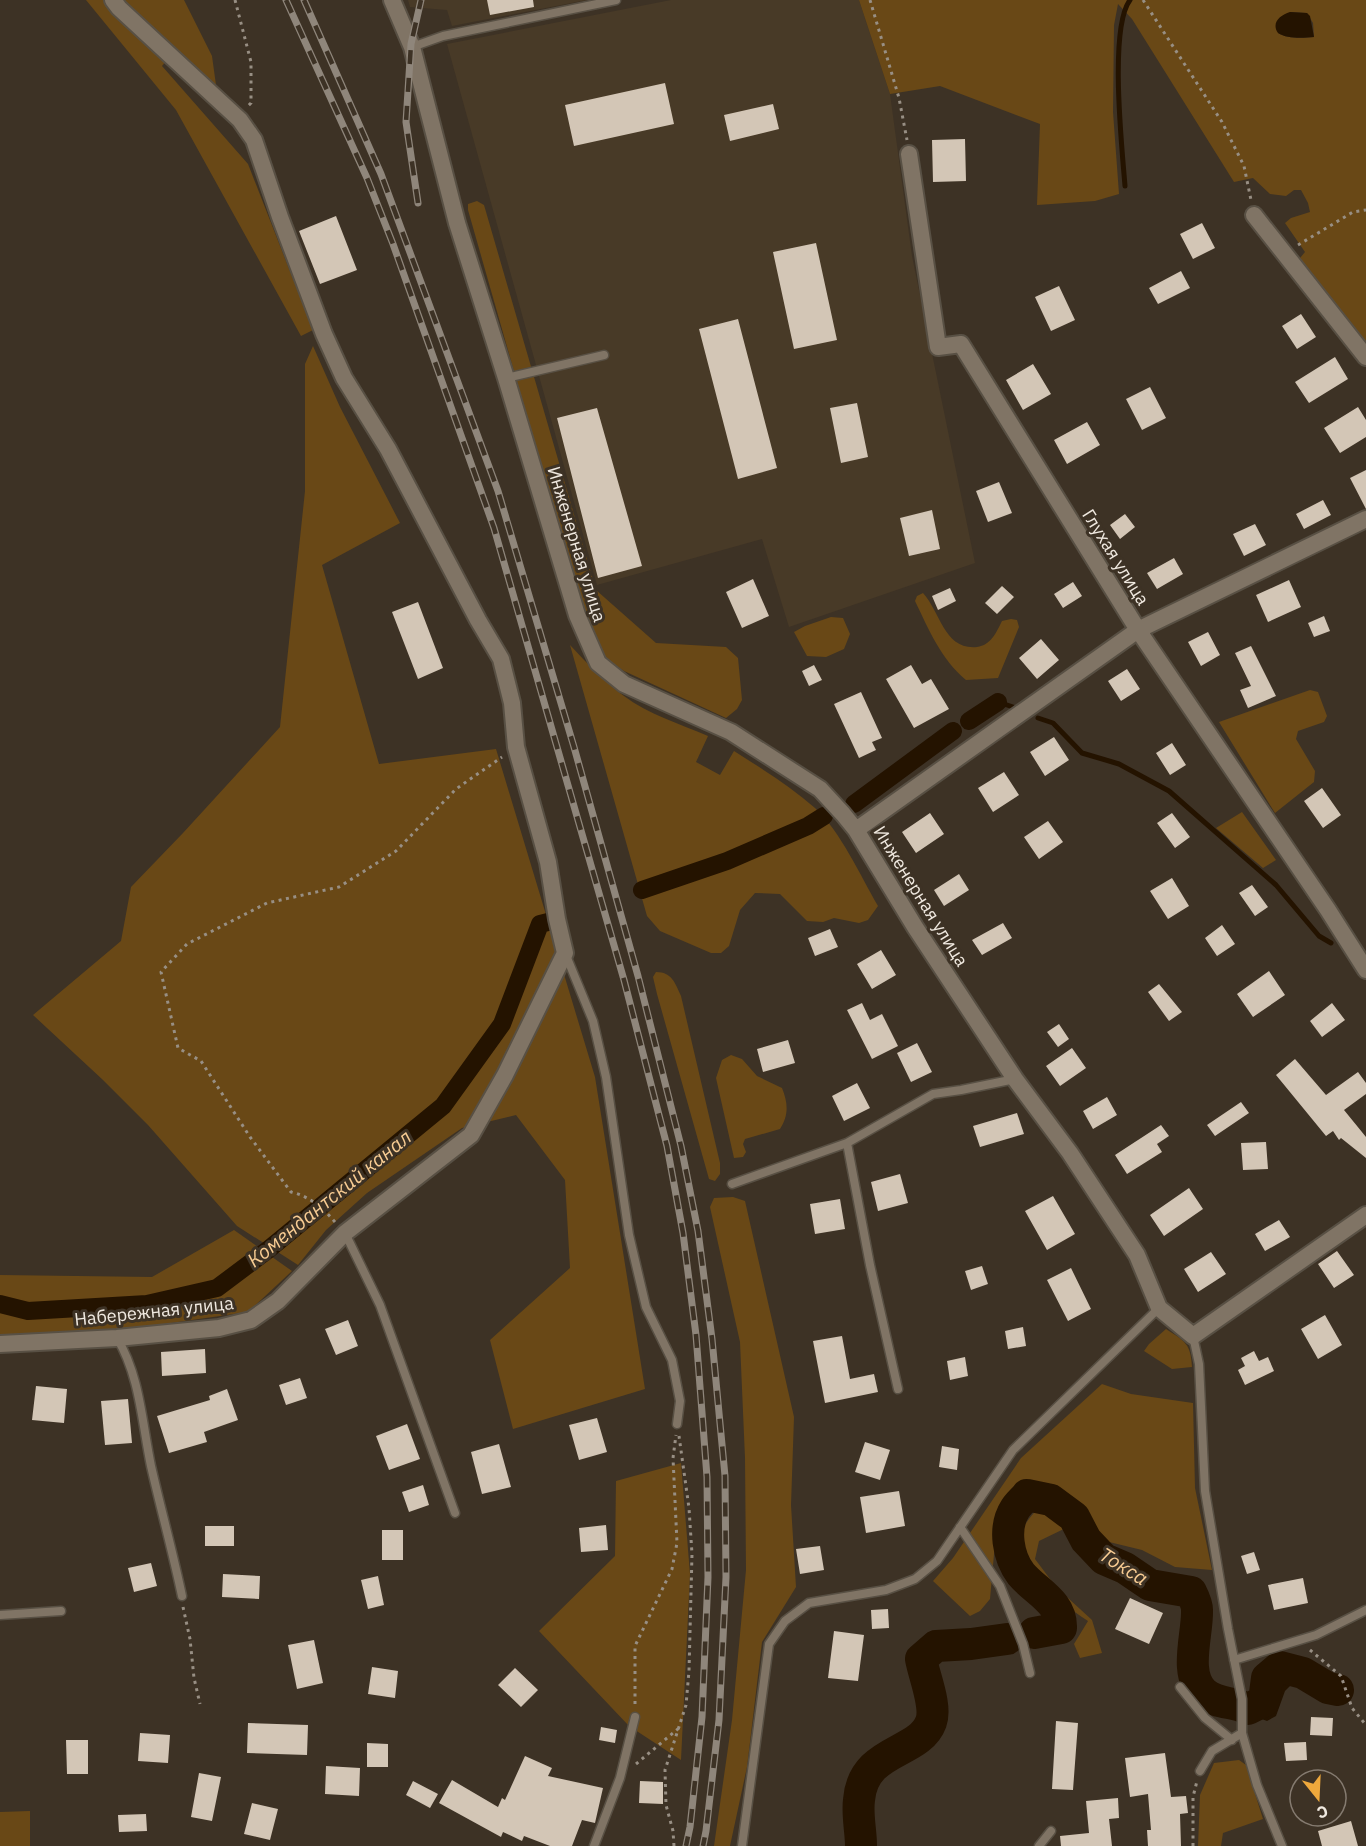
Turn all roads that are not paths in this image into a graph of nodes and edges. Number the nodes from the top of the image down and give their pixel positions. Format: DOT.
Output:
graph roads {
  1 [pos="113,0"];
  2 [pos="392,0"];
  3 [pos="616,0"];
  4 [pos="606,1"];
  5 [pos="412,47"];
  6 [pos="909,154"];
  7 [pos="1254,215"];
  8 [pos="604,355"];
  9 [pos="1366,357"];
  10 [pos="506,378"];
  11 [pos="1366,519"];
  12 [pos="1138,630"];
  13 [pos="856,830"];
  14 [pos="565,953"];
  15 [pos="1366,970"];
  16 [pos="1015,1079"];
  17 [pos="847,1143"];
  18 [pos="732,1184"];
  19 [pos="1366,1215"];
  20 [pos="345,1233"];
  21 [pos="1159,1308"];
  22 [pos="1193,1336"];
  23 [pos="117,1338"];
  24 [pos="0,1344"];
  25 [pos="898,1389"];
  26 [pos="677,1424"];
  27 [pos="455,1513"];
  28 [pos="960,1527"];
  29 [pos="182,1596"];
  30 [pos="1366,1610"];
  31 [pos="61,1611"];
  32 [pos="0,1615"];
  33 [pos="1234,1660"];
  34 [pos="1030,1672"];
  35 [pos="1180,1687"];
  36 [pos="635,1717"];
  37 [pos="1242,1733"];
  38 [pos="1232,1740"];
  39 [pos="1200,1771"];
  40 [pos="1051,1831"];
  41 [pos="594,1846"];
  42 [pos="742,1846"];
  43 [pos="1039,1846"];
  44 [pos="1282,1846"];
  1 -- 14 [label="street"];
  2 -- 5 [label="street, Инженерная улица"];
  3 -- 4 [label="lane"];
  4 -- 5 [label="lane"];
  5 -- 10 [label="street, Инженерная улица"];
  6 -- 12 [label="street, Глухая улица"];
  7 -- 9 [label="street"];
  8 -- 10 [label="lane"];
  10 -- 13 [label="street, Инженерная улица"];
  11 -- 12 [label="street"];
  12 -- 13 [label="street"];
  12 -- 15 [label="street, Глухая улица"];
  13 -- 16 [label="street, Инженерная улица"];
  14 -- 20 [label="street, Набережная улица"];
  14 -- 26 [label="lane"];
  16 -- 17 [label="lane"];
  16 -- 21 [label="street, Инженерная улица"];
  17 -- 18 [label="lane"];
  17 -- 25 [label="lane"];
  19 -- 22 [label="street"];
  20 -- 23 [label="street, Набережная улица"];
  20 -- 27 [label="lane"];
  21 -- 22 [label="street, Инженерная улица"];
  21 -- 28 [label="lane"];
  22 -- 33 [label="lane"];
  23 -- 24 [label="street, Набережная улица"];
  23 -- 29 [label="lane"];
  28 -- 34 [label="lane"];
  28 -- 42 [label="lane"];
  30 -- 33 [label="lane"];
  31 -- 32 [label="lane"];
  33 -- 37 [label="lane"];
  35 -- 38 [label="lane"];
  36 -- 41 [label="lane"];
  37 -- 38 [label="lane"];
  37 -- 44 [label="lane"];
  38 -- 39 [label="lane"];
  40 -- 43 [label="lane"];
}
